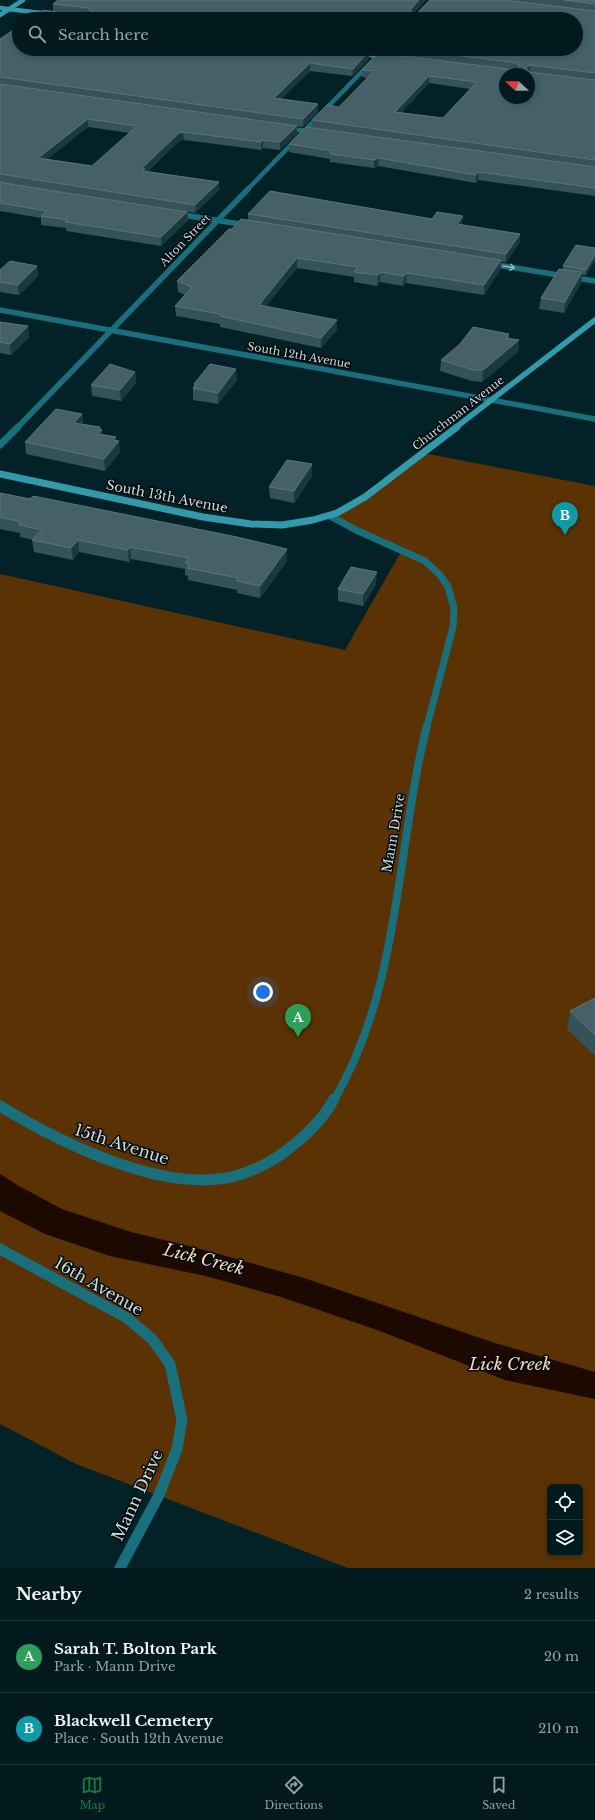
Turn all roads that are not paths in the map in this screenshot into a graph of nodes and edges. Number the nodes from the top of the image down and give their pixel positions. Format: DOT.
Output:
graph roads {
  1 [pos="23,0"];
  2 [pos="0,8"];
  3 [pos="10,9"];
  4 [pos="35,12"];
  5 [pos="0,15"];
  6 [pos="377,56"];
  7 [pos="395,58"];
  8 [pos="277,127"];
  9 [pos="304,131"];
  10 [pos="316,132"];
  11 [pos="173,214"];
  12 [pos="218,221"];
  13 [pos="254,227"];
  14 [pos="486,264"];
  15 [pos="595,281"];
  16 [pos="0,310"];
  17 [pos="595,320"];
  18 [pos="111,331"];
  19 [pos="492,400"];
  20 [pos="595,418"];
  21 [pos="0,445"];
  22 [pos="0,474"];
  23 [pos="330,516"];
  24 [pos="0,1106"];
  25 [pos="242,1173"];
  26 [pos="0,1249"];
  27 [pos="170,1364"];
  28 [pos="120,1568"];
  1 -- 3 [label="street"];
  2 -- 3 [label="street"];
  3 -- 4 [label="street"];
  3 -- 5 [label="street"];
  6 -- 7 [label="street"];
  6 -- 9 [label="street, Alton Street"];
  8 -- 9 [label="street"];
  9 -- 10 [label="street"];
  9 -- 12 [label="street, Alton Street"];
  11 -- 12 [label="street"];
  12 -- 13 [label="street"];
  12 -- 18 [label="street, Alton Street"];
  14 -- 15 [label="street, one-way"];
  16 -- 18 [label="street, South 12th Avenue"];
  17 -- 19 [label="street, Churchman Avenue"];
  18 -- 19 [label="street, South 12th Avenue"];
  18 -- 21 [label="street, Alton Street"];
  19 -- 20 [label="street, South 12th Avenue"];
  19 -- 23 [label="street, Churchman Avenue"];
  22 -- 23 [label="street, South 13th Avenue"];
  23 -- 25 [label="street, Mann Drive"];
  24 -- 25 [label="street, 15th Avenue"];
  26 -- 27 [label="street, 16th Avenue"];
  27 -- 28 [label="street, Mann Drive"];
}
